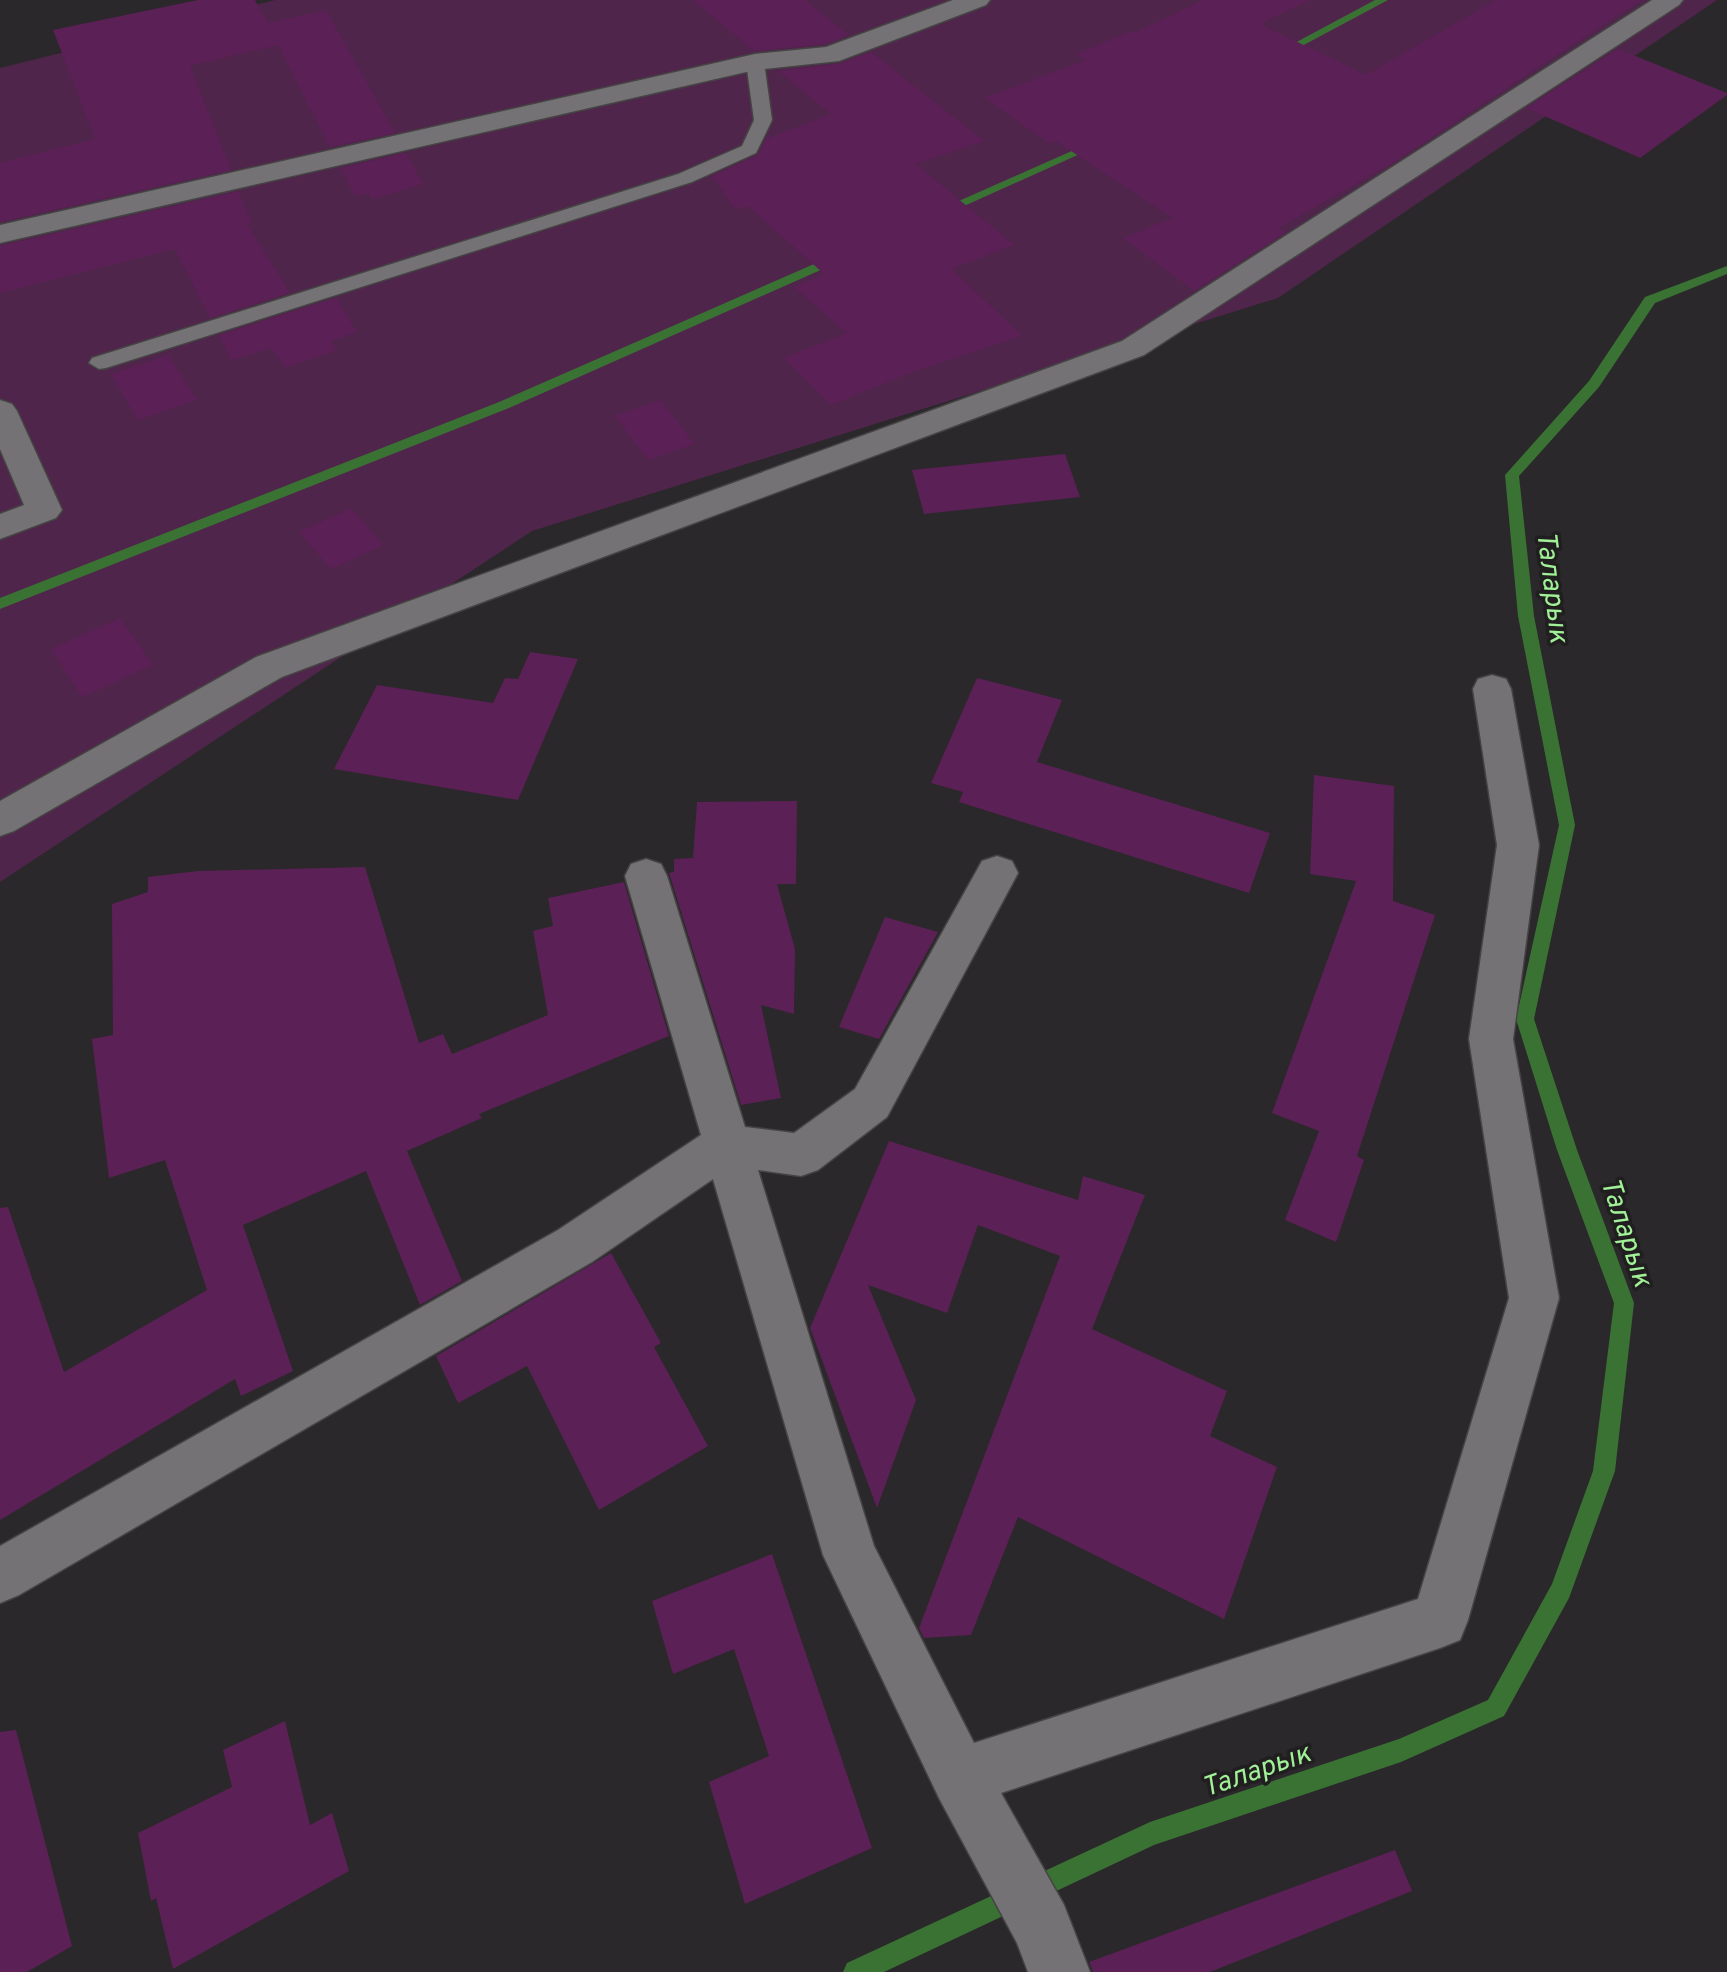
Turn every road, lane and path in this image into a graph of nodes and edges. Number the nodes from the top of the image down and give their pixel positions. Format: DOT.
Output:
graph roads {
  1 [pos="977,0"];
  2 [pos="1670,0"];
  3 [pos="755,62"];
  4 [pos="0,234"];
  5 [pos="99,363"];
  6 [pos="0,411"];
  7 [pos="0,527"];
  8 [pos="1492,689"];
  9 [pos="0,820"];
  10 [pos="997,873"];
  11 [pos="646,876"];
  12 [pos="725,1145"];
  13 [pos="0,1576"];
  14 [pos="960,1777"];
  15 [pos="1051,1949"];
  1 -- 3 [label="street"];
  2 -- 9 [label="street"];
  3 -- 4 [label="street"];
  3 -- 5 [label="lane"];
  6 -- 7 [label="street"];
  8 -- 14 [label="street"];
  10 -- 12 [label="street"];
  11 -- 12 [label="street"];
  12 -- 13 [label="street"];
  12 -- 14 [label="street"];
  14 -- 15 [label="street"];
}
